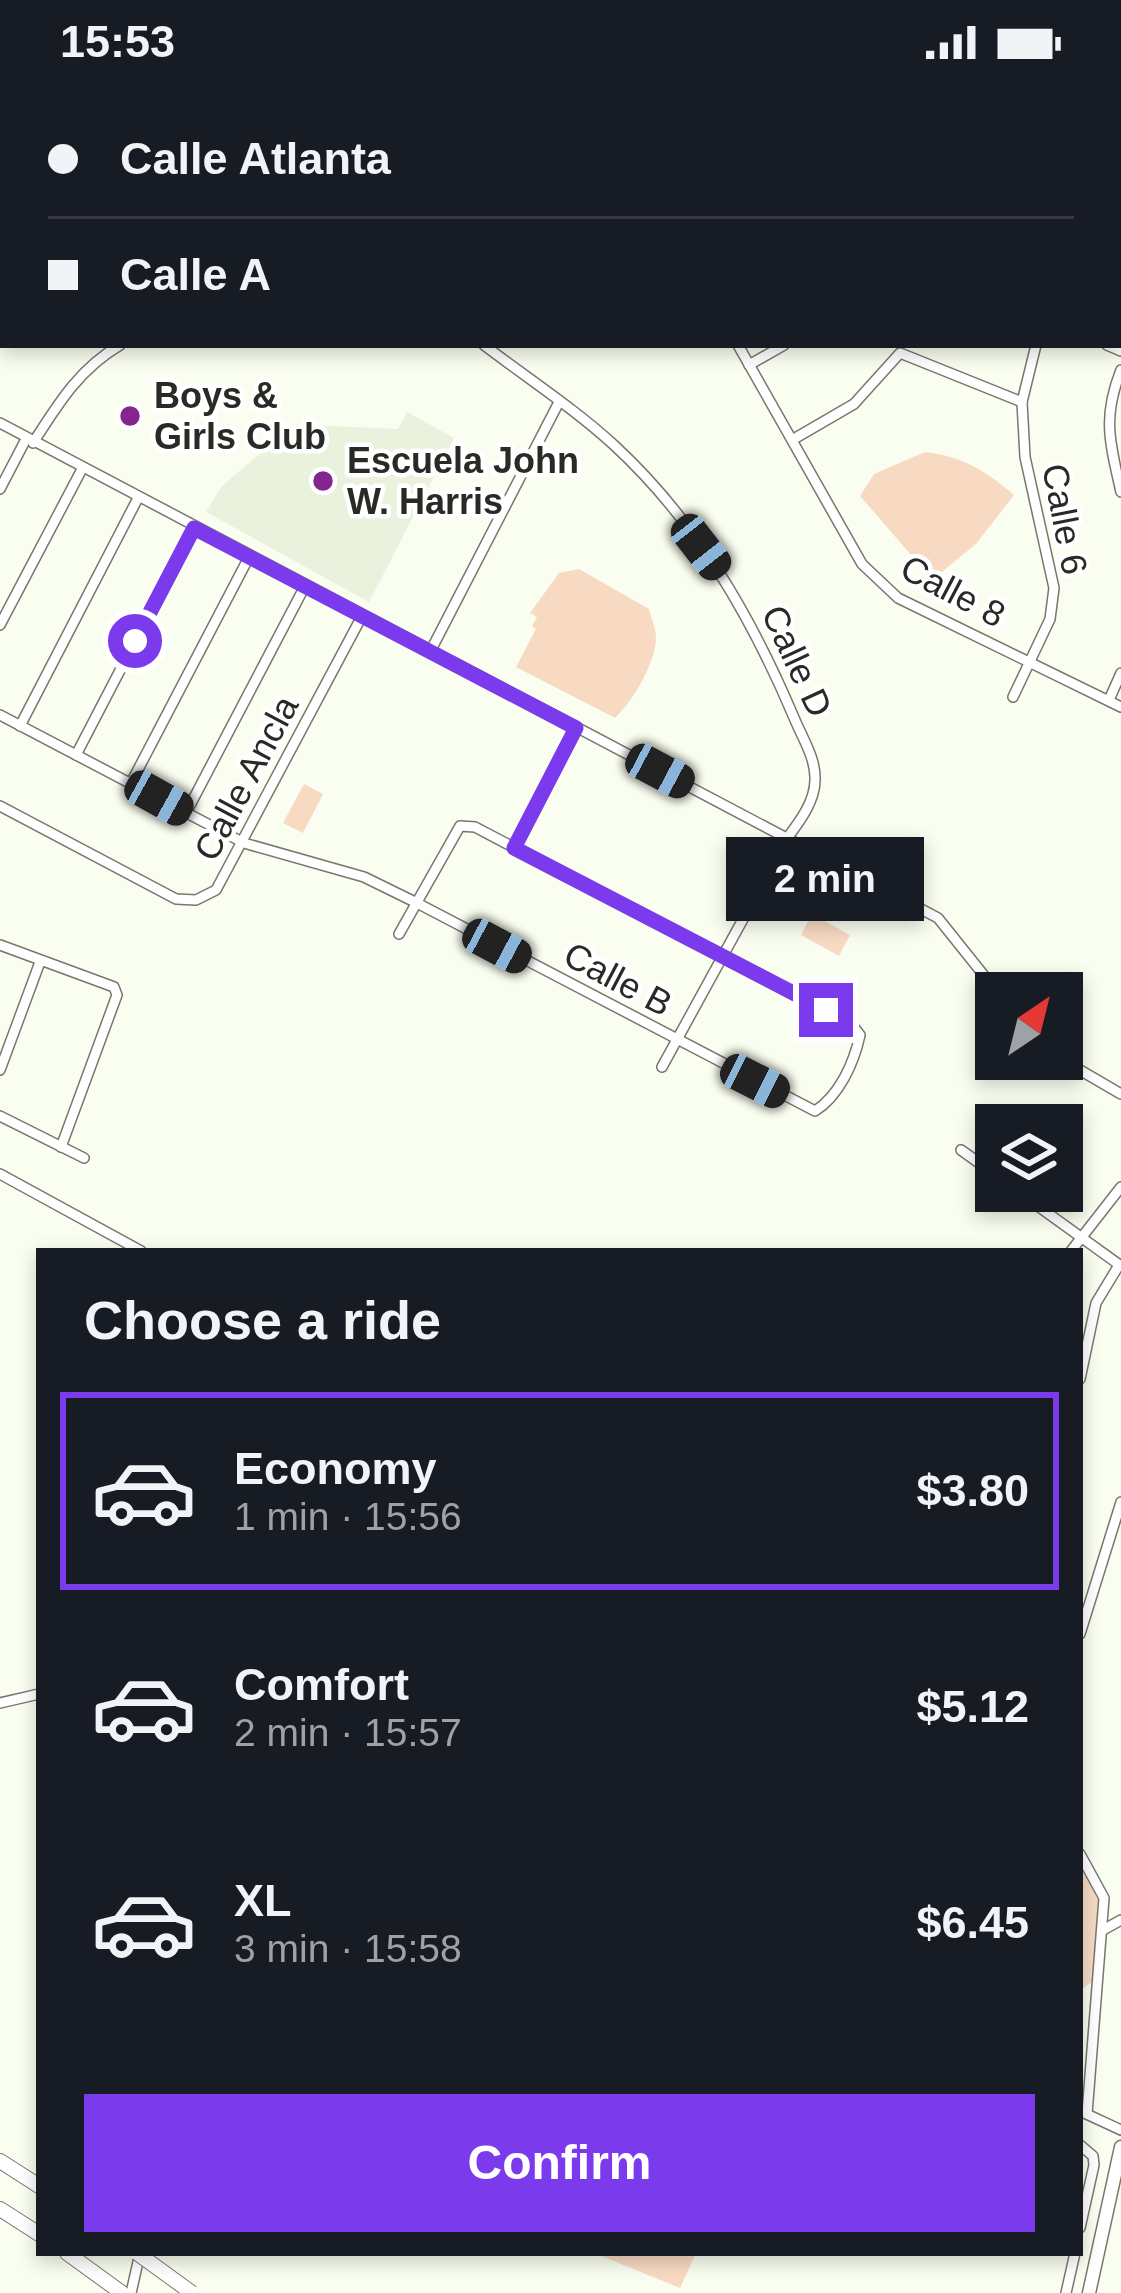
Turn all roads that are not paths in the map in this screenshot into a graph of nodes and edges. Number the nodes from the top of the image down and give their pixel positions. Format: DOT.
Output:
graph roads {
  1 [pos="438,84"];
  2 [pos="450,84"];
  3 [pos="115,348"];
  4 [pos="488,348"];
  5 [pos="740,348"];
  6 [pos="779,348"];
  7 [pos="1035,348"];
  8 [pos="749,365"];
  9 [pos="1121,370"];
  10 [pos="560,402"];
  11 [pos="1022,402"];
  12 [pos="0,423"];
  13 [pos="792,440"];
  14 [pos="30,441"];
  15 [pos="82,469"];
  16 [pos="0,489"];
  17 [pos="1121,492"];
  18 [pos="138,498"];
  19 [pos="194,528"];
  20 [pos="249,557"];
  21 [pos="305,586"];
  22 [pos="362,616"];
  23 [pos="0,625"];
  24 [pos="430,652"];
  25 [pos="1030,662"];
  26 [pos="1121,673"];
  27 [pos="1013,698"];
  28 [pos="1108,700"];
  29 [pos="1121,706"];
  30 [pos="0,715"];
  31 [pos="20,725"];
  32 [pos="576,728"];
  33 [pos="76,755"];
  34 [pos="131,783"];
  35 [pos="0,806"];
  36 [pos="186,813"];
  37 [pos="788,837"];
  38 [pos="244,843"];
  39 [pos="514,848"];
  40 [pos="417,903"];
  41 [pos="399,934"];
  42 [pos="0,945"];
  43 [pos="723,955"];
  44 [pos="40,962"];
  45 [pos="981,972"];
  46 [pos="677,1040"];
  47 [pos="662,1067"];
  48 [pos="0,1070"];
  49 [pos="1083,1074"];
  50 [pos="1121,1094"];
  51 [pos="0,1116"];
  52 [pos="62,1147"];
  53 [pos="961,1150"];
  54 [pos="84,1158"];
  55 [pos="975,1160"];
  56 [pos="0,1174"];
  57 [pos="1121,1186"];
  58 [pos="1045,1212"];
  59 [pos="1080,1239"];
  60 [pos="136,1248"];
  61 [pos="1073,1248"];
  62 [pos="1120,1266"];
  63 [pos="1083,1364"];
  64 [pos="1121,1502"];
  65 [pos="1083,1624"];
  66 [pos="36,1695"];
  67 [pos="0,1703"];
  68 [pos="1083,1859"];
  69 [pos="1121,1920"];
  70 [pos="1103,1930"];
  71 [pos="1083,2113"];
  72 [pos="1121,2130"];
  73 [pos="1121,2147"];
  74 [pos="1083,2148"];
  75 [pos="0,2161"];
  76 [pos="36,2184"];
  77 [pos="0,2209"];
  78 [pos="1083,2214"];
  79 [pos="36,2232"];
  80 [pos="71,2256"];
  81 [pos="137,2256"];
  82 [pos="142,2256"];
  83 [pos="1074,2256"];
  84 [pos="126,2293"];
  85 [pos="192,2293"];
  86 [pos="1066,2293"];
  87 [pos="1090,2293"];
  1 -- 2 [label="street"];
  3 -- 14 [label="street"];
  4 -- 10 [label="street, Calle D"];
  5 -- 8 [label="street, Calle 8"];
  6 -- 8 [label="street"];
  7 -- 11 [label="street, Calle 6"];
  8 -- 13 [label="street, Calle 8"];
  9 -- 17 [label="street"];
  10 -- 24 [label="street"];
  10 -- 37 [label="street, Calle D"];
  11 -- 13 [label="street"];
  11 -- 25 [label="street, Calle 6"];
  12 -- 14 [label="street"];
  13 -- 25 [label="street, Calle 8"];
  14 -- 15 [label="street"];
  14 -- 16 [label="street"];
  15 -- 18 [label="street"];
  15 -- 23 [label="street"];
  18 -- 19 [label="street"];
  18 -- 31 [label="street"];
  19 -- 20 [label="street"];
  19 -- 33 [label="street"];
  20 -- 21 [label="street"];
  20 -- 34 [label="street"];
  21 -- 22 [label="street"];
  21 -- 36 [label="street"];
  22 -- 24 [label="street"];
  22 -- 38 [label="street, Calle Ancla"];
  24 -- 32 [label="street"];
  25 -- 27 [label="street, Calle 6"];
  25 -- 28 [label="street, Calle 8"];
  26 -- 28 [label="street"];
  28 -- 29 [label="street, Calle 8"];
  30 -- 31 [label="street, Calle B"];
  31 -- 33 [label="street, Calle B"];
  32 -- 37 [label="street"];
  32 -- 39 [label="street"];
  33 -- 34 [label="street, Calle B"];
  34 -- 36 [label="street, Calle B"];
  35 -- 38 [label="street, Calle Ancla"];
  36 -- 38 [label="street, Calle B"];
  37 -- 43 [label="street, Calle D"];
  37 -- 45 [label="street"];
  38 -- 40 [label="street, Calle B"];
  39 -- 40 [label="street"];
  39 -- 43 [label="street"];
  40 -- 41 [label="street"];
  40 -- 46 [label="street, Calle B"];
  42 -- 44 [label="street"];
  43 -- 46 [label="street, Calle D"];
  43 -- 46 [label="street, Calle B"];
  44 -- 48 [label="street"];
  44 -- 52 [label="street"];
  46 -- 47 [label="street, Calle D"];
  49 -- 50 [label="street"];
  51 -- 52 [label="street"];
  52 -- 54 [label="street"];
  53 -- 55 [label="street"];
  56 -- 60 [label="street"];
  57 -- 59 [label="street"];
  58 -- 59 [label="street"];
  59 -- 61 [label="street"];
  59 -- 62 [label="street"];
  62 -- 63 [label="street"];
  64 -- 65 [label="street"];
  66 -- 67 [label="street"];
  68 -- 70 [label="street"];
  69 -- 70 [label="street"];
  70 -- 71 [label="street"];
  71 -- 72 [label="street"];
  73 -- 87 [label="main road"];
  74 -- 78 [label="street"];
  75 -- 76 [label="highway"];
  77 -- 79 [label="highway"];
  80 -- 84 [label="highway"];
  81 -- 84 [label="street"];
  82 -- 85 [label="highway, bridge"];
  83 -- 86 [label="street"];
}
